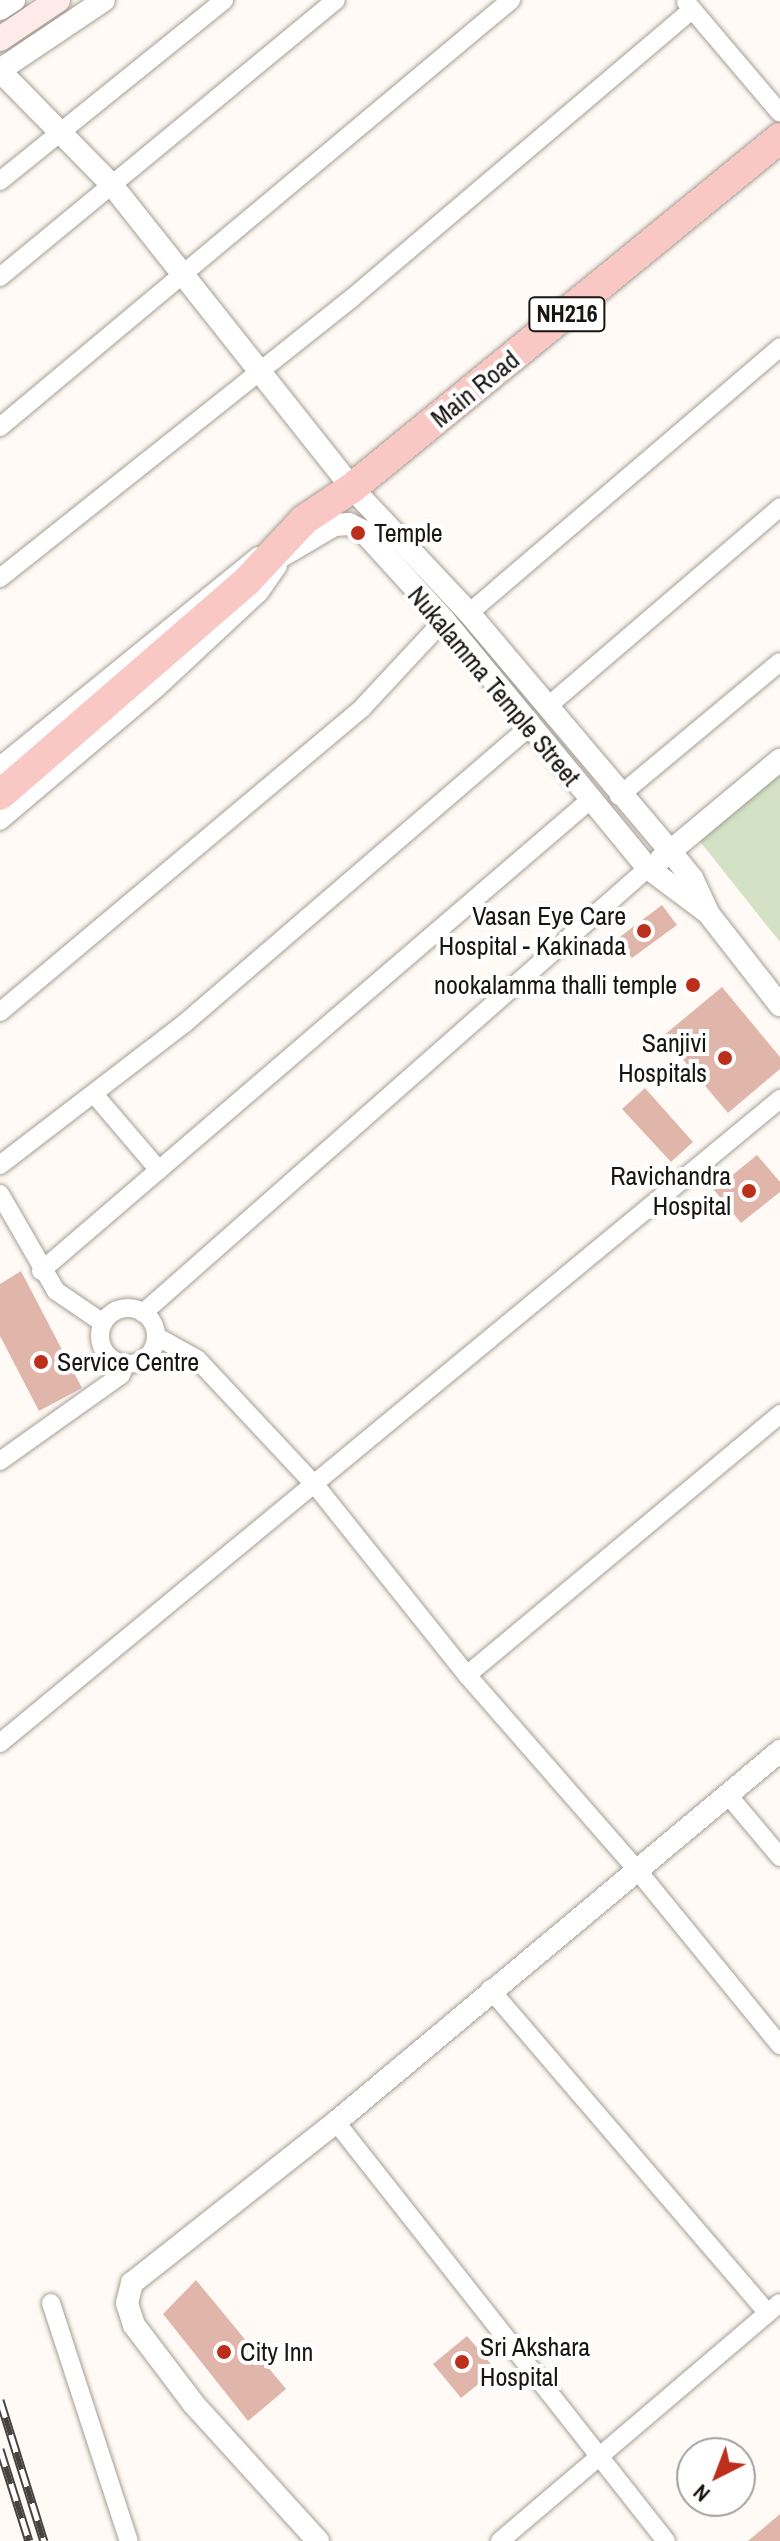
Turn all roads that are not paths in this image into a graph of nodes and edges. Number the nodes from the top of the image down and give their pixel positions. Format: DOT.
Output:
graph roads {
  1 [pos="14,0"];
  2 [pos="58,0"];
  3 [pos="104,0"];
  4 [pos="224,0"];
  5 [pos="336,0"];
  6 [pos="511,0"];
  7 [pos="688,5"];
  8 [pos="0,9"];
  9 [pos="0,39"];
  10 [pos="0,71"];
  11 [pos="780,113"];
  12 [pos="58,131"];
  13 [pos="780,138"];
  14 [pos="0,181"];
  15 [pos="112,185"];
  16 [pos="183,275"];
  17 [pos="0,277"];
  18 [pos="780,347"];
  19 [pos="258,370"];
  20 [pos="0,427"];
  21 [pos="352,488"];
  22 [pos="780,507"];
  23 [pos="269,562"];
  24 [pos="0,578"];
  25 [pos="469,613"];
  26 [pos="444,620"];
  27 [pos="780,662"];
  28 [pos="547,707"];
  29 [pos="529,727"];
  30 [pos="780,760"];
  31 [pos="0,766"];
  32 [pos="0,795"];
  33 [pos="619,796"];
  34 [pos="589,801"];
  35 [pos="0,821"];
  36 [pos="670,851"];
  37 [pos="648,868"];
  38 [pos="708,913"];
  39 [pos="780,1005"];
  40 [pos="0,1012"];
  41 [pos="94,1094"];
  42 [pos="780,1099"];
  43 [pos="0,1165"];
  44 [pos="159,1170"];
  45 [pos="0,1194"];
  46 [pos="41,1271"];
  47 [pos="143,1313"];
  48 [pos="103,1323"];
  49 [pos="156,1336"];
  50 [pos="125,1364"];
  51 [pos="780,1414"];
  52 [pos="0,1461"];
  53 [pos="316,1486"];
  54 [pos="467,1675"];
  55 [pos="0,1743"];
  56 [pos="780,1751"];
  57 [pos="728,1795"];
  58 [pos="780,1857"];
  59 [pos="638,1871"];
  60 [pos="490,1989"];
  61 [pos="780,2045"];
  62 [pos="336,2122"];
  63 [pos="51,2303"];
  64 [pos="774,2308"];
  65 [pos="597,2458"];
  66 [pos="129,2541"];
  67 [pos="318,2541"];
  68 [pos="500,2541"];
  69 [pos="666,2541"];
  1 -- 8 [label="street"];
  2 -- 9 [label="main road"];
  3 -- 10 [label="street"];
  4 -- 12 [label="street"];
  5 -- 15 [label="street"];
  6 -- 16 [label="street"];
  7 -- 11 [label="street"];
  7 -- 19 [label="street"];
  10 -- 12 [label="street, Nukalamma Temple Street"];
  12 -- 14 [label="street"];
  12 -- 15 [label="street, Nukalamma Temple Street"];
  13 -- 21 [label="highway, Main Road / NH216"];
  15 -- 16 [label="street, Nukalamma Temple Street"];
  15 -- 17 [label="street"];
  16 -- 19 [label="street, Nukalamma Temple Street"];
  16 -- 20 [label="street"];
  18 -- 25 [label="street"];
  19 -- 21 [label="street, Nukalamma Temple Street"];
  19 -- 24 [label="street"];
  21 -- 23 [label="highway, Main Road / NH216"];
  21 -- 25 [label="street, Nukalamma Temple Street"];
  22 -- 28 [label="street"];
  23 -- 26 [label="street, Nukalamma Temple Street"];
  23 -- 31 [label="street"];
  23 -- 32 [label="highway, NH216"];
  23 -- 35 [label="street"];
  25 -- 28 [label="street, Nukalamma Temple Street"];
  26 -- 29 [label="street, Nukalamma Temple Street"];
  26 -- 40 [label="street"];
  27 -- 33 [label="street"];
  28 -- 33 [label="street, Nukalamma Temple Street"];
  29 -- 34 [label="street, Nukalamma Temple Street"];
  29 -- 41 [label="street"];
  30 -- 36 [label="street"];
  33 -- 36 [label="street, Nukalamma Temple Street"];
  34 -- 37 [label="street, Nukalamma Temple Street"];
  34 -- 44 [label="street"];
  36 -- 37 [label="street"];
  36 -- 38 [label="street, Nukalamma Temple Street"];
  37 -- 38 [label="street, Nukalamma Temple Street"];
  37 -- 47 [label="street"];
  38 -- 39 [label="street, Nukalamma Temple Street"];
  41 -- 43 [label="street"];
  41 -- 44 [label="street"];
  42 -- 53 [label="street"];
  44 -- 46 [label="street"];
  45 -- 46 [label="street"];
  46 -- 48 [label="street"];
  47 -- 48 [label="street"];
  47 -- 49 [label="street"];
  48 -- 50 [label="street"];
  49 -- 50 [label="street"];
  49 -- 53 [label="street"];
  50 -- 52 [label="street"];
  51 -- 54 [label="street"];
  53 -- 54 [label="street"];
  53 -- 55 [label="street"];
  54 -- 59 [label="street"];
  56 -- 57 [label="street"];
  57 -- 58 [label="street"];
  57 -- 59 [label="street"];
  59 -- 60 [label="street"];
  59 -- 61 [label="street"];
  60 -- 62 [label="street"];
  60 -- 64 [label="street"];
  62 -- 65 [label="street"];
  62 -- 67 [label="street"];
  63 -- 66 [label="street"];
  64 -- 65 [label="street"];
  65 -- 68 [label="street"];
  65 -- 69 [label="street"];
}
